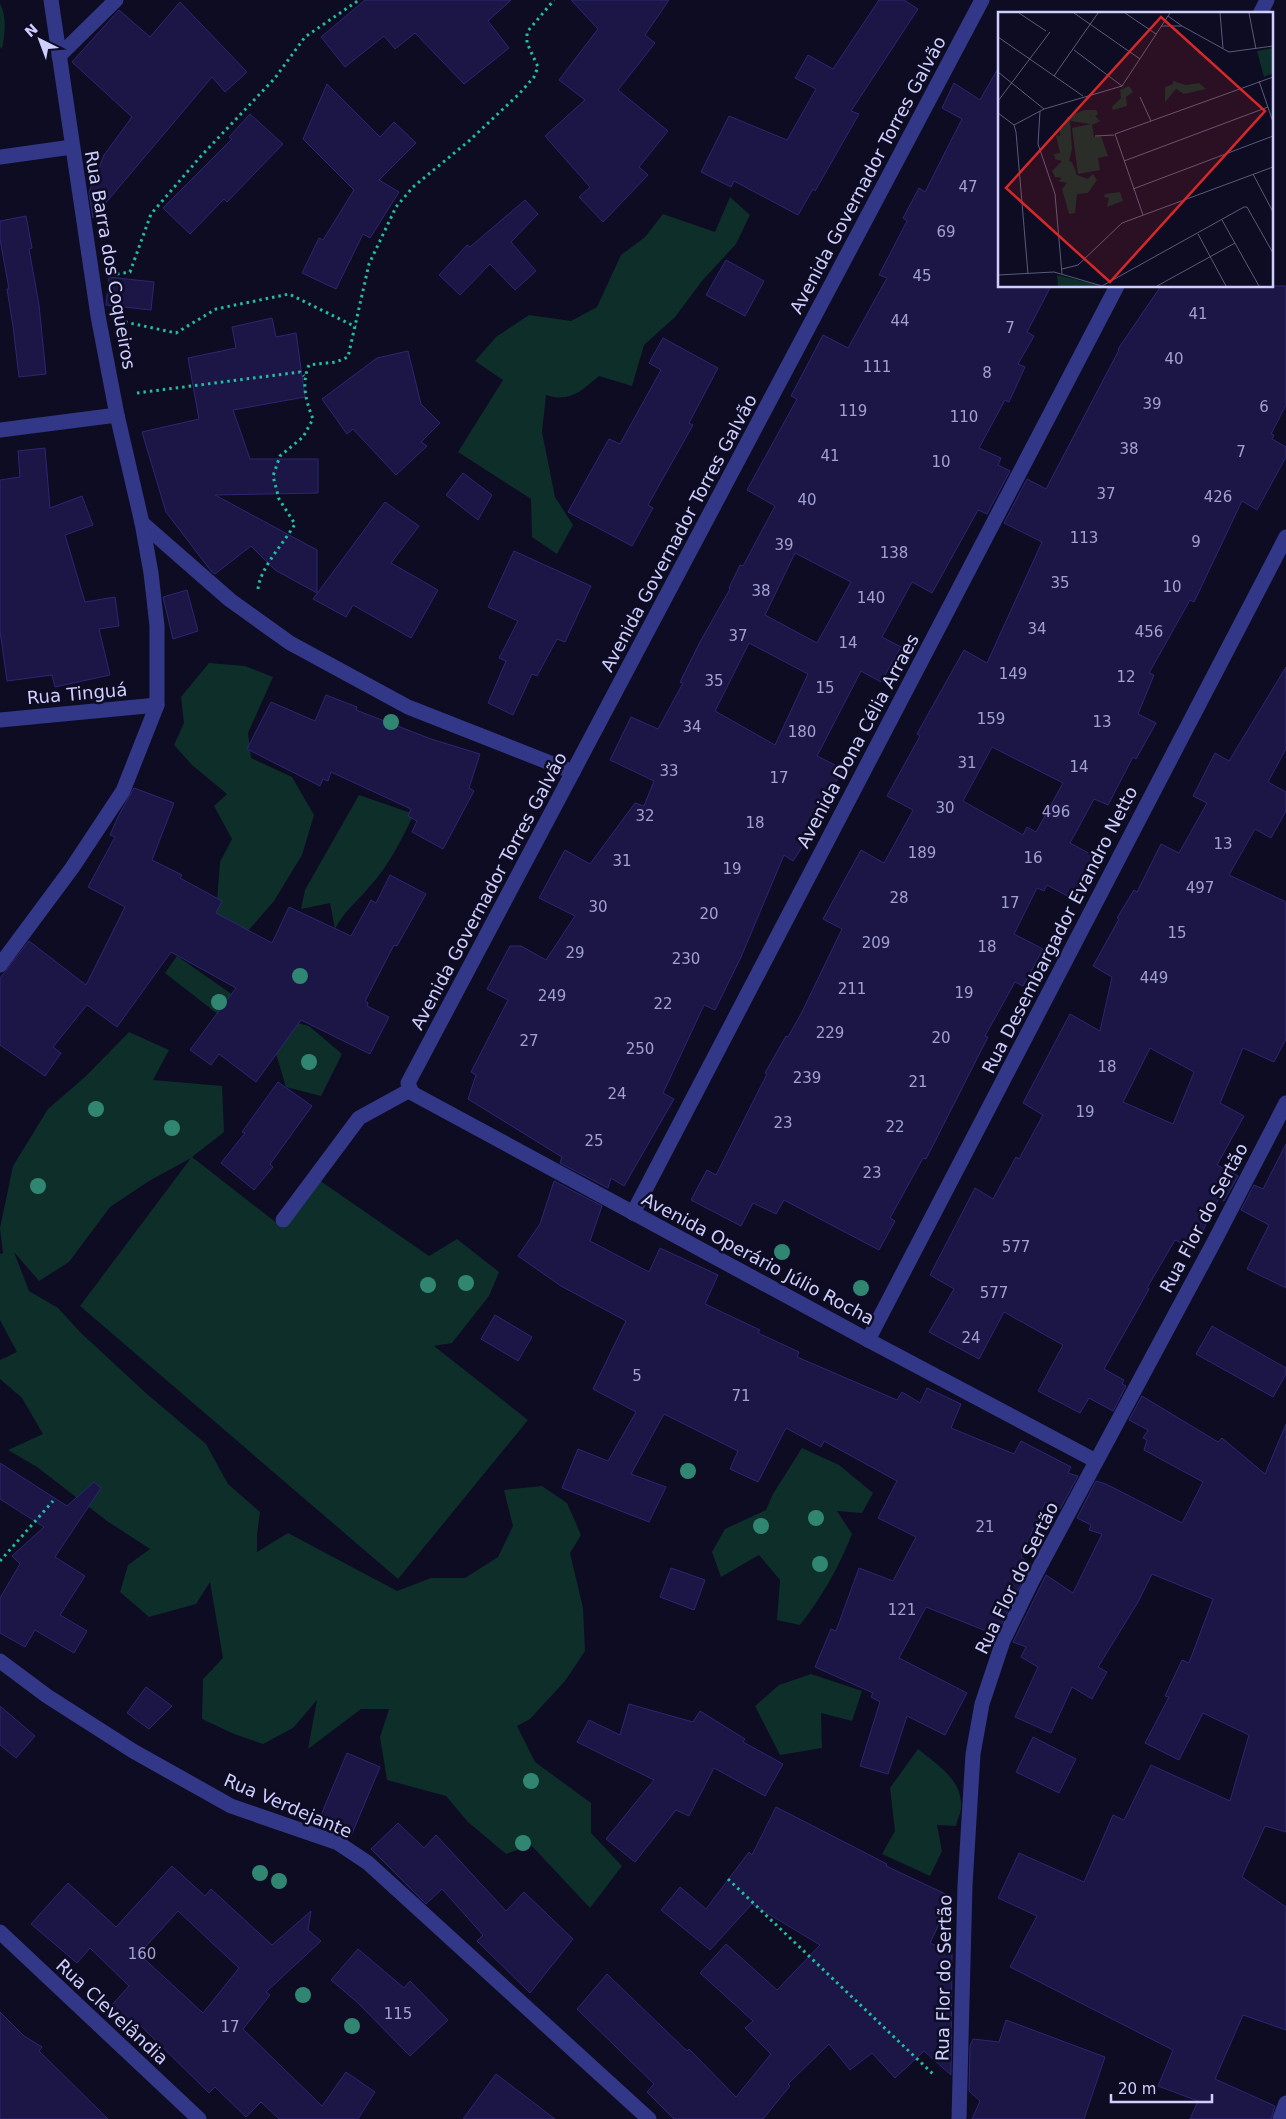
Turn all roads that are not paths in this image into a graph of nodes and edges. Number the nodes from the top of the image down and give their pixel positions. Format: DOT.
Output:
graph roads {
  1 [pos="51,0"];
  2 [pos="116,0"];
  3 [pos="982,0"];
  4 [pos="1267,0"];
  5 [pos="1261,12"];
  6 [pos="58,56"];
  7 [pos="72,147"];
  8 [pos="0,156"];
  9 [pos="1117,288"];
  10 [pos="117,415"];
  11 [pos="0,430"];
  12 [pos="142,523"];
  13 [pos="1286,537"];
  14 [pos="157,705"];
  15 [pos="0,720"];
  16 [pos="574,772"];
  17 [pos="0,965"];
  18 [pos="409,1086"];
  19 [pos="1286,1103"];
  20 [pos="633,1213"];
  21 [pos="283,1220"];
  22 [pos="868,1340"];
  23 [pos="1096,1461"];
  24 [pos="0,1661"];
  25 [pos="0,1932"];
  26 [pos="1286,2103"];
  27 [pos="199,2119"];
  28 [pos="649,2119"];
  29 [pos="959,2119"];
  30 [pos="1280,2119"];
  1 -- 6 [label="street, Rua Barra dos Coqueiros"];
  2 -- 6 [label="street"];
  3 -- 16 [label="street, Avenida Governador Torres Galvão"];
  4 -- 5 [label="street"];
  6 -- 7 [label="street, Rua Barra dos Coqueiros"];
  7 -- 8 [label="street"];
  7 -- 10 [label="street, Rua Barra dos Coqueiros"];
  9 -- 20 [label="street, Avenida Dona Célia Arraes"];
  10 -- 11 [label="street"];
  10 -- 12 [label="street, Rua Barra dos Coqueiros"];
  12 -- 14 [label="street, Rua Barra dos Coqueiros"];
  12 -- 16 [label="street"];
  13 -- 22 [label="street, Rua Desembargador Evandro Netto"];
  14 -- 15 [label="street, Rua Tinguá"];
  14 -- 17 [label="street"];
  16 -- 18 [label="street, Avenida Governador Torres Galvão"];
  18 -- 20 [label="street, Avenida Operário Júlio Rocha"];
  18 -- 21 [label="street"];
  19 -- 23 [label="street, Rua Flor do Sertão"];
  20 -- 22 [label="street, Avenida Operário Júlio Rocha"];
  22 -- 23 [label="street, Avenida Operário Júlio Rocha"];
  23 -- 29 [label="street, Rua Flor do Sertão"];
  24 -- 28 [label="street, Rua Verdejante"];
  25 -- 27 [label="street, Rua Clevelândia"];
  26 -- 30 [label="street"];
}
